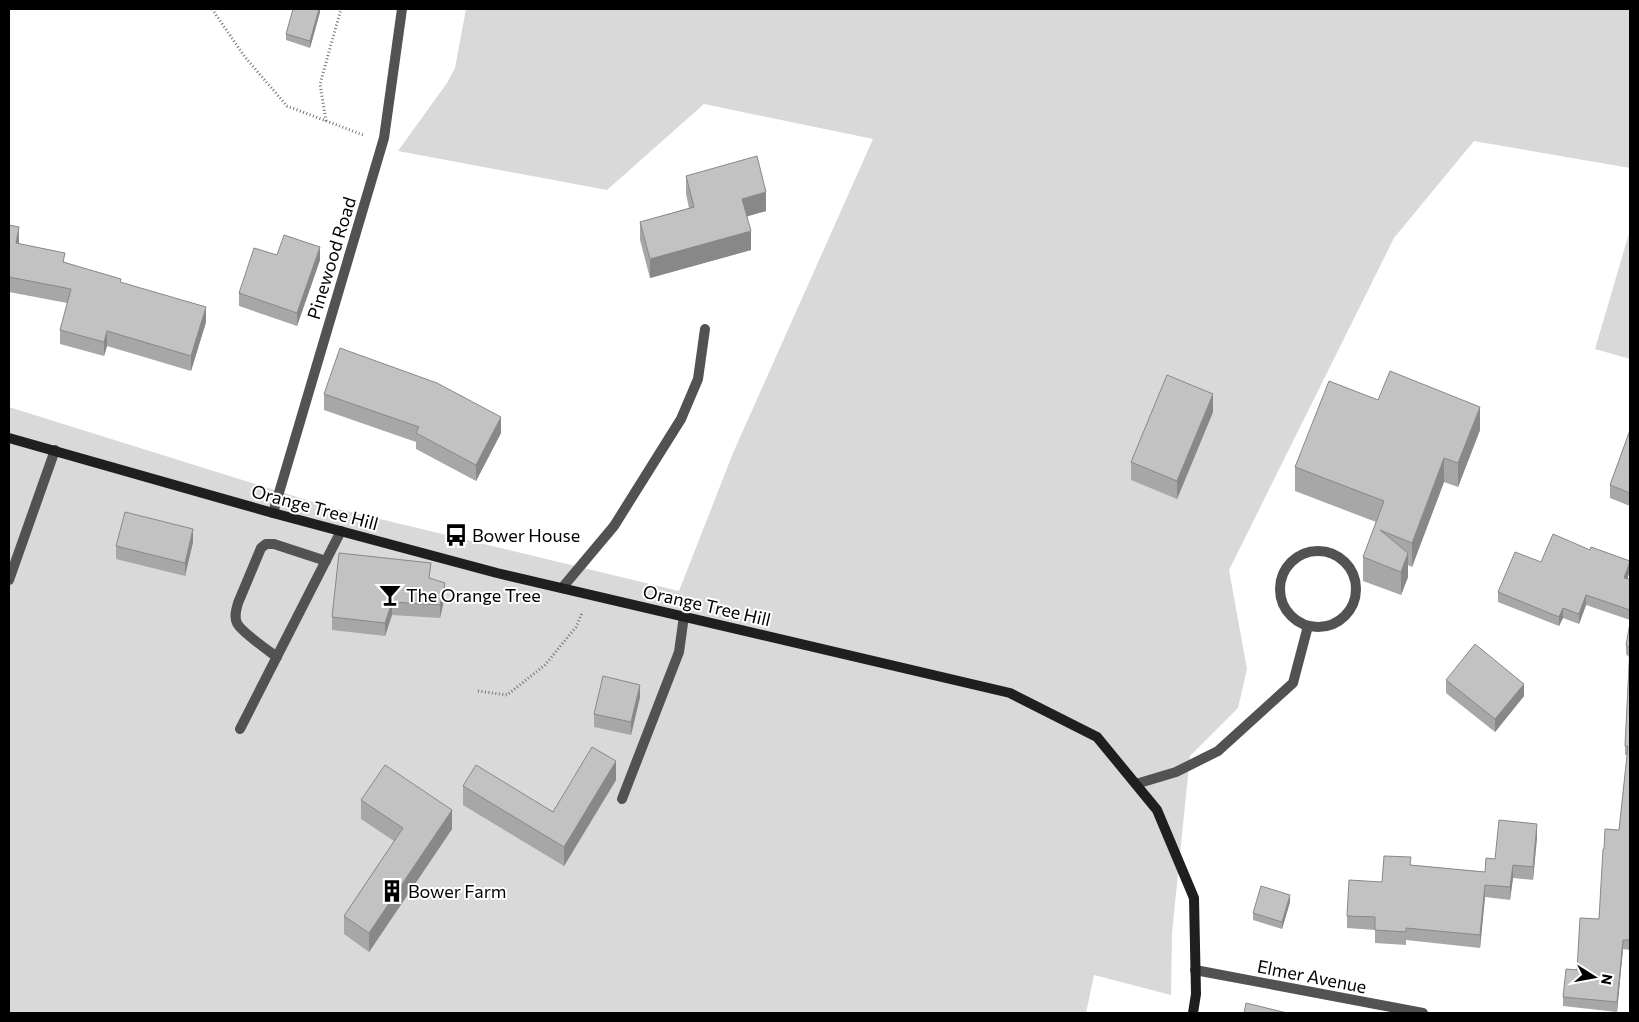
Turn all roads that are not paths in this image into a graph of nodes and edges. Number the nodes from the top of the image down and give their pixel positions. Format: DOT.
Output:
graph roads {
  1 [pos="402,9"];
  2 [pos="705,329"];
  3 [pos="9,438"];
  4 [pos="55,450"];
  5 [pos="273,512"];
  6 [pos="341,531"];
  7 [pos="326,560"];
  8 [pos="9,580"];
  9 [pos="562,588"];
  10 [pos="684,616"];
  11 [pos="1308,626"];
  12 [pos="277,657"];
  13 [pos="240,729"];
  14 [pos="1136,784"];
  15 [pos="622,799"];
  16 [pos="1195,970"];
  17 [pos="1193,1013"];
  18 [pos="1423,1013"];
  1 -- 5 [label="street, Pinewood Road"];
  2 -- 9 [label="street"];
  3 -- 4 [label="main road, Orange Tree Hill"];
  4 -- 5 [label="main road, Orange Tree Hill"];
  4 -- 8 [label="street"];
  5 -- 6 [label="main road, Orange Tree Hill"];
  6 -- 7 [label="street"];
  6 -- 9 [label="main road, Orange Tree Hill"];
  7 -- 12 [label="street"];
  7 -- 12 [label="street"];
  9 -- 10 [label="main road, Orange Tree Hill"];
  10 -- 14 [label="main road, Orange Tree Hill"];
  10 -- 15 [label="street"];
  11 -- 11 [label="street"];
  11 -- 14 [label="street"];
  12 -- 13 [label="street"];
  14 -- 16 [label="main road, Orange Tree Hill"];
  16 -- 17 [label="main road, Orange Tree Hill"];
  16 -- 18 [label="street, Elmer Avenue"];
}
